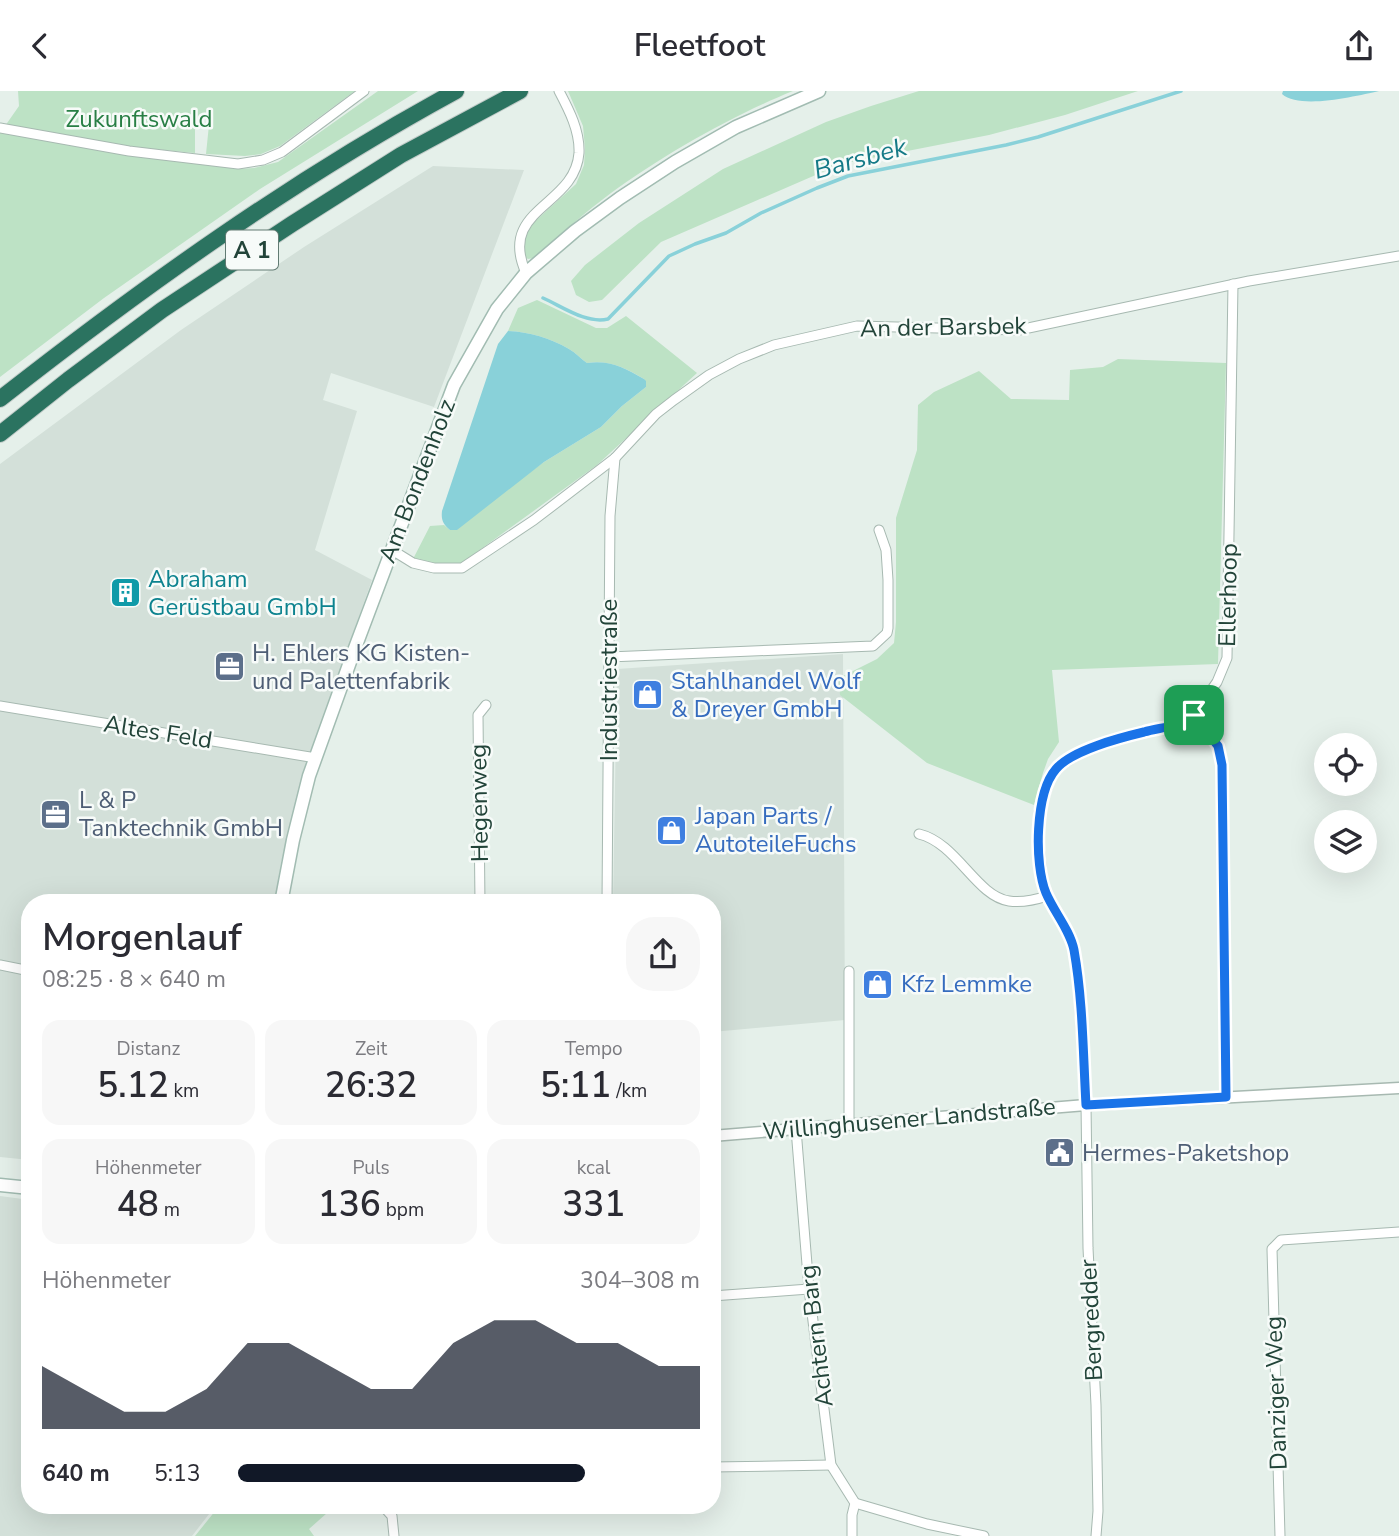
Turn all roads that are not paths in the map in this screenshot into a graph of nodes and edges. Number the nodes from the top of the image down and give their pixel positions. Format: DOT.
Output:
graph roads {
  1 [pos="365,91"];
  2 [pos="456,91"];
  3 [pos="520,91"];
  4 [pos="559,91"];
  5 [pos="819,91"];
  6 [pos="0,128"];
  7 [pos="1399,256"];
  8 [pos="526,273"];
  9 [pos="1233,284"];
  10 [pos="0,399"];
  11 [pos="0,433"];
  12 [pos="615,458"];
  13 [pos="879,530"];
  14 [pos="391,550"];
  15 [pos="609,657"];
  16 [pos="0,705"];
  17 [pos="486,705"];
  18 [pos="1194,715"];
  19 [pos="316,758"];
  20 [pos="919,834"];
  21 [pos="283,894"];
  22 [pos="480,894"];
  23 [pos="607,894"];
  24 [pos="1047,896"];
  25 [pos="0,965"];
  26 [pos="21,969"];
  27 [pos="849,971"];
  28 [pos="1399,1088"];
  29 [pos="1226,1097"];
  30 [pos="1086,1105"];
  31 [pos="849,1125"];
  32 [pos="796,1129"];
  33 [pos="721,1135"];
  34 [pos="0,1185"];
  35 [pos="21,1187"];
  36 [pos="1399,1232"];
  37 [pos="809,1289"];
  38 [pos="721,1295"];
  39 [pos="831,1465"];
  40 [pos="721,1467"];
  41 [pos="855,1503"];
  42 [pos="390,1514"];
  43 [pos="394,1536"];
  44 [pos="852,1536"];
  45 [pos="984,1536"];
  46 [pos="1096,1536"];
  47 [pos="1280,1536"];
  1 -- 6 [label="street"];
  2 -- 10 [label="highway, A 1"];
  3 -- 11 [label="highway, A 1"];
  4 -- 8 [label="street"];
  5 -- 8 [label="main road, Am Bondenholz"];
  7 -- 9 [label="street, An der Barsbek"];
  8 -- 14 [label="main road, Am Bondenholz"];
  9 -- 12 [label="street, An der Barsbek"];
  9 -- 18 [label="street, Ellerhoop"];
  12 -- 14 [label="street, An der Barsbek"];
  12 -- 15 [label="street, Industriestraße"];
  13 -- 15 [label="street"];
  14 -- 19 [label="main road, Am Bondenholz"];
  15 -- 23 [label="street, Industriestraße"];
  16 -- 19 [label="street, Altes Feld"];
  17 -- 22 [label="street, Hegenweg"];
  18 -- 24 [label="street, Bergredder"];
  18 -- 29 [label="street"];
  19 -- 21 [label="main road, Am Bondenholz"];
  20 -- 24 [label="street"];
  24 -- 30 [label="street, Bergredder"];
  25 -- 26 [label="street"];
  27 -- 31 [label="street"];
  28 -- 29 [label="street, Willinghusener Landstraße"];
  29 -- 30 [label="street, Willinghusener Landstraße"];
  30 -- 31 [label="street, Willinghusener Landstraße"];
  30 -- 46 [label="street, Bergredder"];
  31 -- 32 [label="street, Willinghusener Landstraße"];
  32 -- 33 [label="street, Willinghusener Landstraße"];
  32 -- 37 [label="street, Achtern Barg"];
  34 -- 35 [label="main road"];
  36 -- 47 [label="street, Danziger Weg"];
  37 -- 38 [label="street"];
  37 -- 39 [label="street, Achtern Barg"];
  39 -- 40 [label="street"];
  39 -- 41 [label="street, Achtern Barg"];
  41 -- 44 [label="street"];
  41 -- 45 [label="street"];
  42 -- 43 [label="street"];
}
